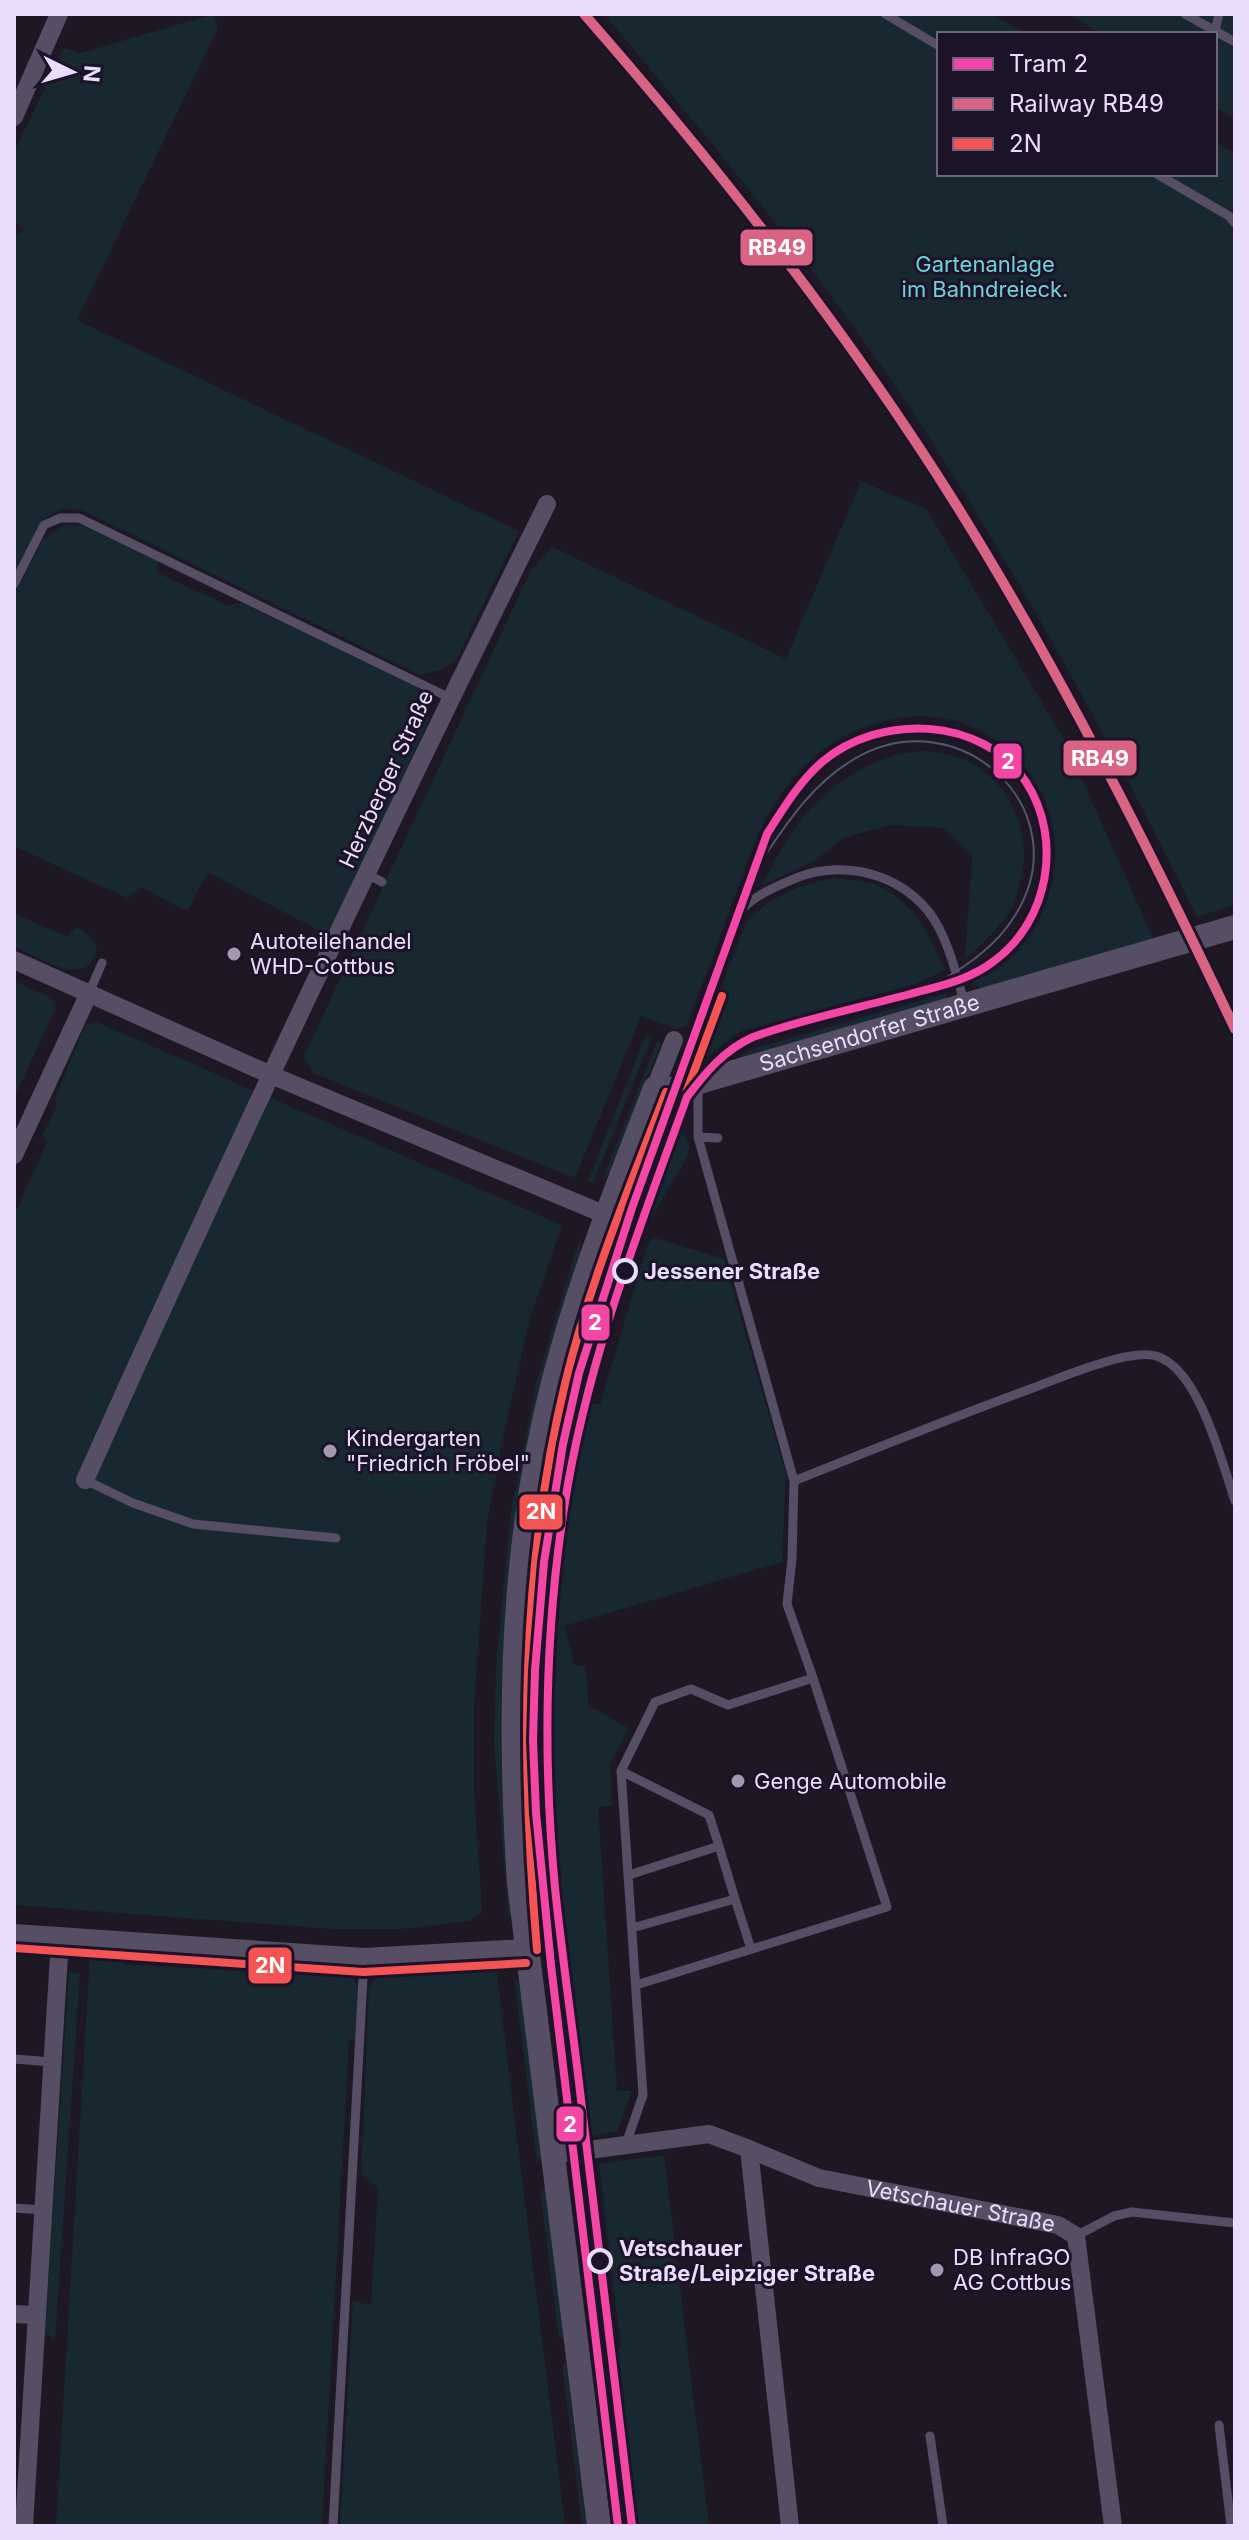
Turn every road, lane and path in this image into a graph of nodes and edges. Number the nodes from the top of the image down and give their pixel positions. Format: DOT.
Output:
graph roads {
  1 [pos="59,14"];
  2 [pos="885,14"];
  3 [pos="1185,14"];
  4 [pos="1219,14"];
  5 [pos="1215,31"];
  6 [pos="1217,32"];
  7 [pos="1235,42"];
  8 [pos="937,45"];
  9 [pos="14,117"];
  10 [pos="1160,176"];
  11 [pos="1235,223"];
  12 [pos="547,504"];
  13 [pos="14,584"];
  14 [pos="449,710"];
  15 [pos="1235,927"];
  16 [pos="14,960"];
  17 [pos="102,963"];
  18 [pos="89,993"];
  19 [pos="965,1006"];
  20 [pos="674,1040"];
  21 [pos="271,1075"];
  22 [pos="676,1087"];
  23 [pos="698,1137"];
  24 [pos="718,1138"];
  25 [pos="14,1155"];
  26 [pos="606,1215"];
  27 [pos="85,1480"];
  28 [pos="794,1481"];
  29 [pos="1235,1501"];
  30 [pos="336,1538"];
  31 [pos="813,1678"];
  32 [pos="621,1771"];
  33 [pos="719,1846"];
  34 [pos="629,1875"];
  35 [pos="735,1899"];
  36 [pos="632,1928"];
  37 [pos="14,1936"];
  38 [pos="60,1939"];
  39 [pos="751,1949"];
  40 [pos="525,1951"];
  41 [pos="364,1960"];
  42 [pos="636,1985"];
  43 [pos="14,2059"];
  44 [pos="52,2062"];
  45 [pos="626,2144"];
  46 [pos="749,2149"];
  47 [pos="551,2155"];
  48 [pos="14,2208"];
  49 [pos="43,2210"];
  50 [pos="1235,2223"];
  51 [pos="1076,2236"];
  52 [pos="14,2314"];
  53 [pos="36,2315"];
  54 [pos="1219,2425"];
  55 [pos="930,2436"];
  56 [pos="24,2526"];
  57 [pos="333,2526"];
  58 [pos="599,2526"];
  59 [pos="790,2526"];
  60 [pos="943,2526"];
  61 [pos="1113,2526"];
  62 [pos="1231,2526"];
  1 -- 9 [label="street"];
  2 -- 8 [label="lane"];
  3 -- 5 [label="lane"];
  4 -- 5 [label="lane"];
  6 -- 7 [label="lane"];
  10 -- 11 [label="lane"];
  12 -- 14 [label="street, Herzberger Straße"];
  13 -- 14 [label="lane"];
  14 -- 21 [label="street, Herzberger Straße"];
  15 -- 19 [label="street, Sachsendorfer Straße"];
  16 -- 18 [label="street"];
  17 -- 18 [label="lane"];
  18 -- 21 [label="street"];
  18 -- 25 [label="street"];
  19 -- 22 [label="street, Sachsendorfer Straße"];
  19 -- 22 [label="lane"];
  20 -- 22 [label="street"];
  21 -- 26 [label="street"];
  21 -- 27 [label="street"];
  22 -- 23 [label="lane"];
  22 -- 26 [label="street"];
  23 -- 24 [label="lane"];
  23 -- 28 [label="lane"];
  26 -- 40 [label="street"];
  27 -- 30 [label="lane"];
  28 -- 29 [label="lane"];
  28 -- 31 [label="lane"];
  31 -- 32 [label="lane"];
  31 -- 39 [label="lane"];
  32 -- 33 [label="lane"];
  32 -- 34 [label="lane"];
  33 -- 34 [label="lane"];
  33 -- 35 [label="lane"];
  34 -- 36 [label="lane"];
  35 -- 36 [label="lane"];
  35 -- 39 [label="lane"];
  36 -- 42 [label="lane"];
  37 -- 38 [label="street"];
  38 -- 41 [label="street"];
  38 -- 44 [label="street"];
  39 -- 42 [label="lane"];
  40 -- 41 [label="street"];
  40 -- 47 [label="street"];
  41 -- 57 [label="lane"];
  42 -- 45 [label="lane"];
  43 -- 44 [label="lane"];
  44 -- 49 [label="street"];
  45 -- 46 [label="street, Vetschauer Straße"];
  45 -- 47 [label="street, Vetschauer Straße"];
  46 -- 51 [label="street, Vetschauer Straße"];
  46 -- 59 [label="street"];
  47 -- 58 [label="street"];
  48 -- 49 [label="lane"];
  49 -- 53 [label="street"];
  50 -- 51 [label="lane"];
  51 -- 61 [label="street, Vetschauer Straße"];
  52 -- 53 [label="street"];
  53 -- 56 [label="street"];
  54 -- 62 [label="lane"];
  55 -- 60 [label="lane"];
}
